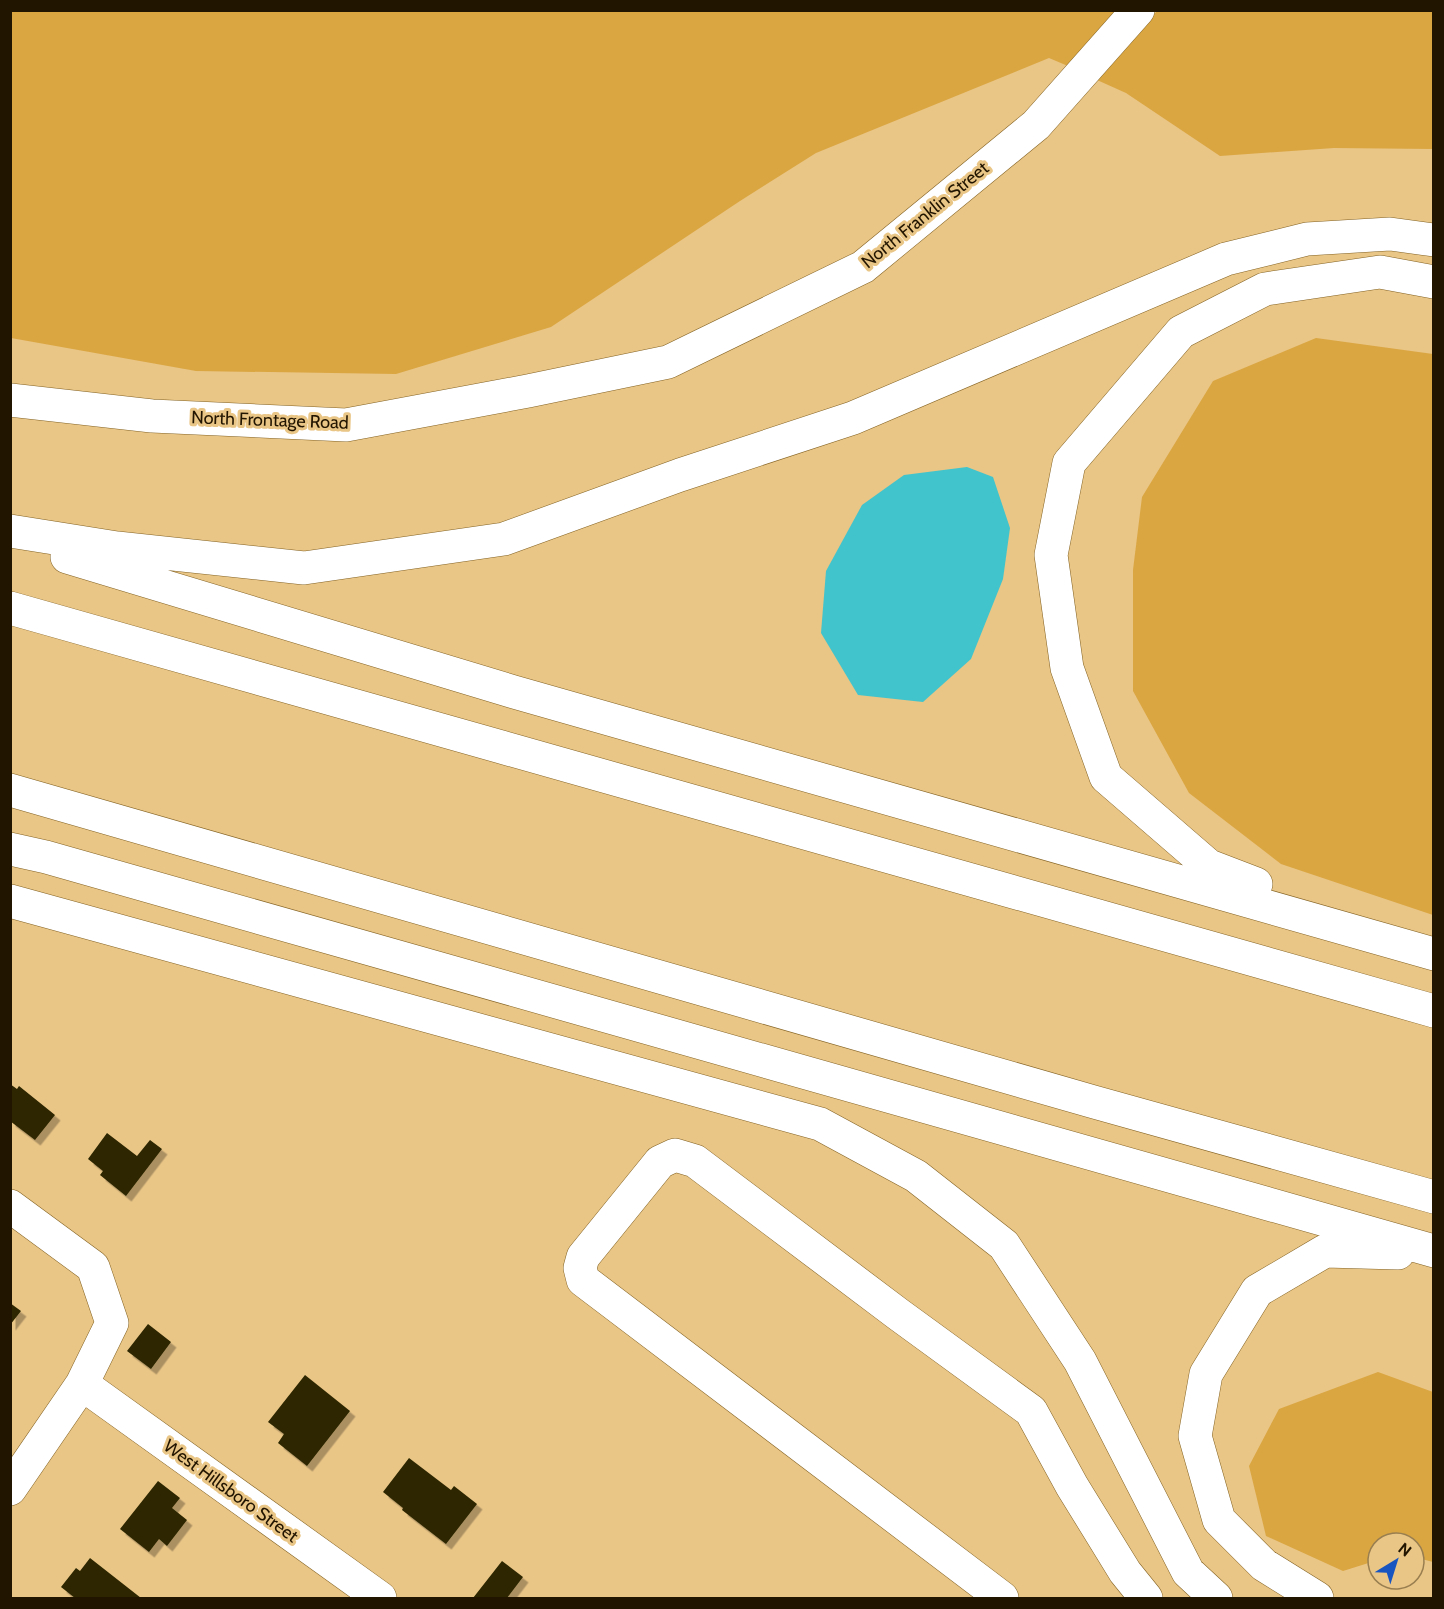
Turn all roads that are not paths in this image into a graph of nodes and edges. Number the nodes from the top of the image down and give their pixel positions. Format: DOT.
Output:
graph roads {
  1 [pos="1137,10"];
  2 [pos="1434,240"];
  3 [pos="1434,282"];
  4 [pos="528,391"];
  5 [pos="10,400"];
  6 [pos="10,531"];
  7 [pos="10,540"];
  8 [pos="10,608"];
  9 [pos="10,790"];
  10 [pos="10,849"];
  11 [pos="10,901"];
  12 [pos="1434,954"];
  13 [pos="1434,1011"];
  14 [pos="1434,1197"];
  15 [pos="10,1206"];
  16 [pos="1434,1252"];
  17 [pos="82,1384"];
  18 [pos="10,1489"];
  19 [pos="380,1599"];
  20 [pos="1002,1599"];
  21 [pos="1146,1599"];
  22 [pos="1216,1599"];
  23 [pos="1317,1599"];
  1 -- 4 [label="main road, North Franklin Street"];
  2 -- 6 [label="main road"];
  3 -- 12 [label="main road"];
  4 -- 5 [label="main road, North Frontage Road"];
  7 -- 12 [label="main road"];
  8 -- 13 [label="main road"];
  9 -- 14 [label="main road"];
  10 -- 16 [label="main road"];
  11 -- 22 [label="main road"];
  15 -- 17 [label="main road"];
  16 -- 23 [label="main road"];
  17 -- 18 [label="main road"];
  17 -- 19 [label="main road, West Hillsboro Street"];
  20 -- 21 [label="main road"];
}
